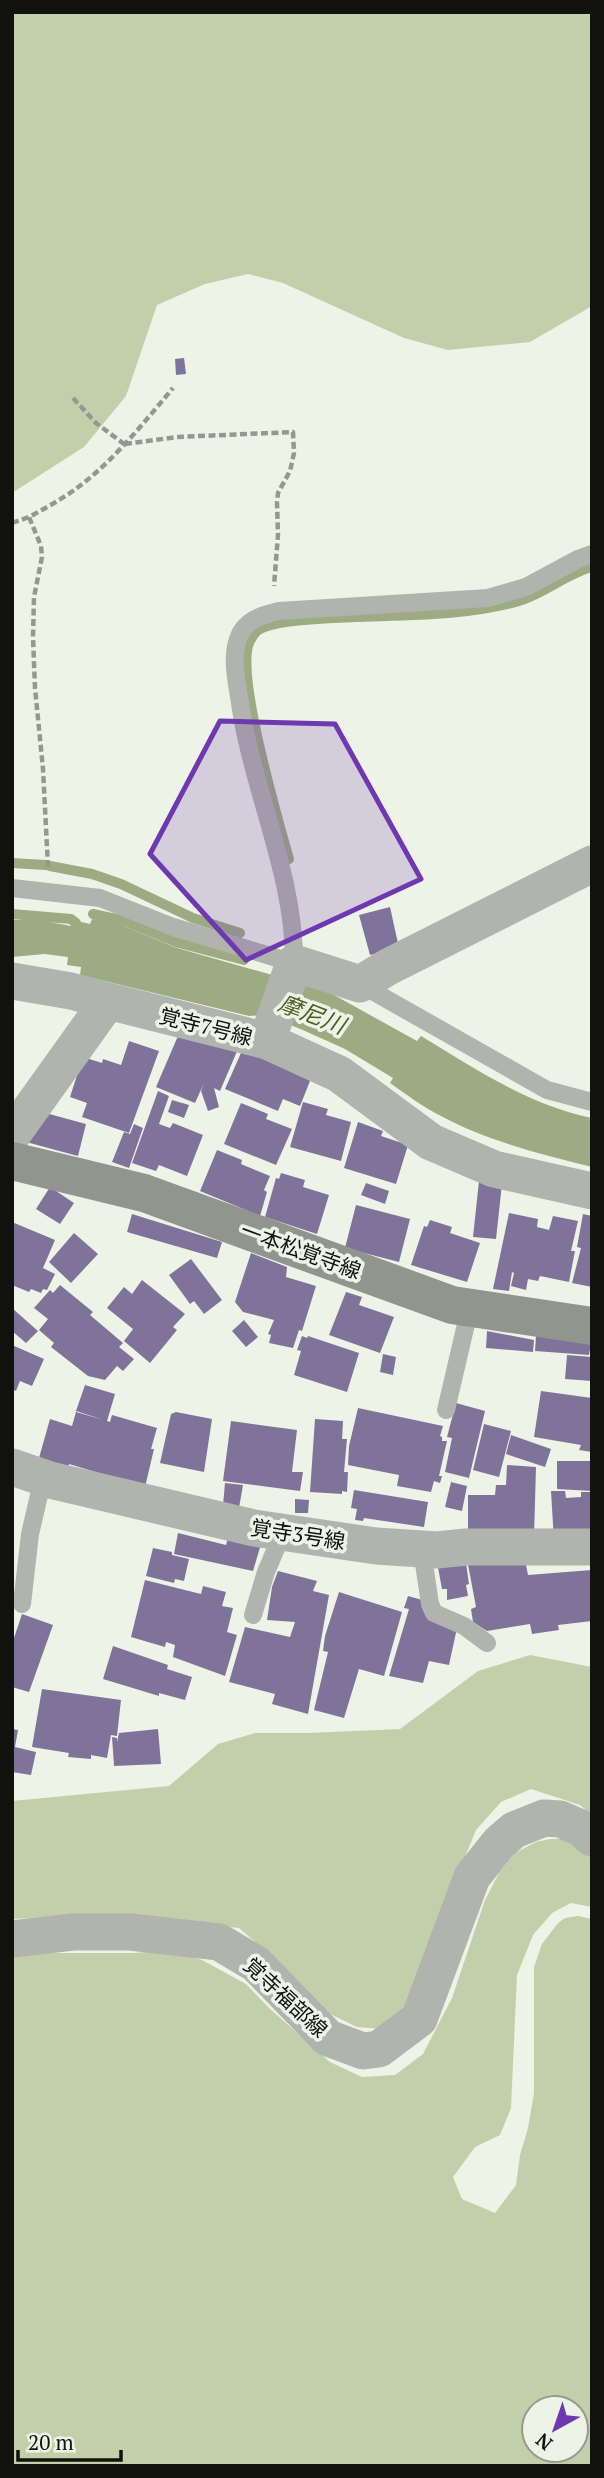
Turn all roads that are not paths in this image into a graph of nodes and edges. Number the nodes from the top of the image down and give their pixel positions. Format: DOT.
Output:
graph roads {
  1 [pos="592,554"];
  2 [pos="592,864"];
  3 [pos="12,888"];
  4 [pos="292,967"];
  5 [pos="12,981"];
  6 [pos="360,984"];
  7 [pos="108,1001"];
  8 [pos="270,1033"];
  9 [pos="592,1102"];
  10 [pos="12,1135"];
  11 [pos="12,1161"];
  12 [pos="592,1191"];
  13 [pos="470,1307"];
  14 [pos="592,1326"];
  15 [pos="446,1410"];
  16 [pos="28,1472"];
  17 [pos="283,1532"];
  18 [pos="592,1547"];
  19 [pos="422,1550"];
  20 [pos="23,1604"];
  21 [pos="253,1615"];
  22 [pos="487,1643"];
  23 [pos="592,1838"];
  24 [pos="12,1940"];
  1 -- 4 [label="lane"];
  2 -- 6 [label="street"];
  3 -- 4 [label="lane"];
  4 -- 6 [label="street"];
  4 -- 8 [label="street, 覚寺7号線"];
  5 -- 7 [label="street, 覚寺7号線"];
  6 -- 9 [label="lane"];
  7 -- 8 [label="street, 覚寺7号線"];
  7 -- 10 [label="street"];
  8 -- 12 [label="street"];
  11 -- 13 [label="main road, 一本松覚寺線"];
  13 -- 14 [label="main road, 一本松覚寺線"];
  13 -- 15 [label="lane"];
  16 -- 17 [label="street, 覚寺3号線"];
  16 -- 20 [label="lane"];
  17 -- 19 [label="street, 覚寺3号線"];
  17 -- 21 [label="lane"];
  18 -- 19 [label="street, 覚寺3号線"];
  19 -- 22 [label="lane"];
  23 -- 24 [label="street, 覚寺福部線"];
}
